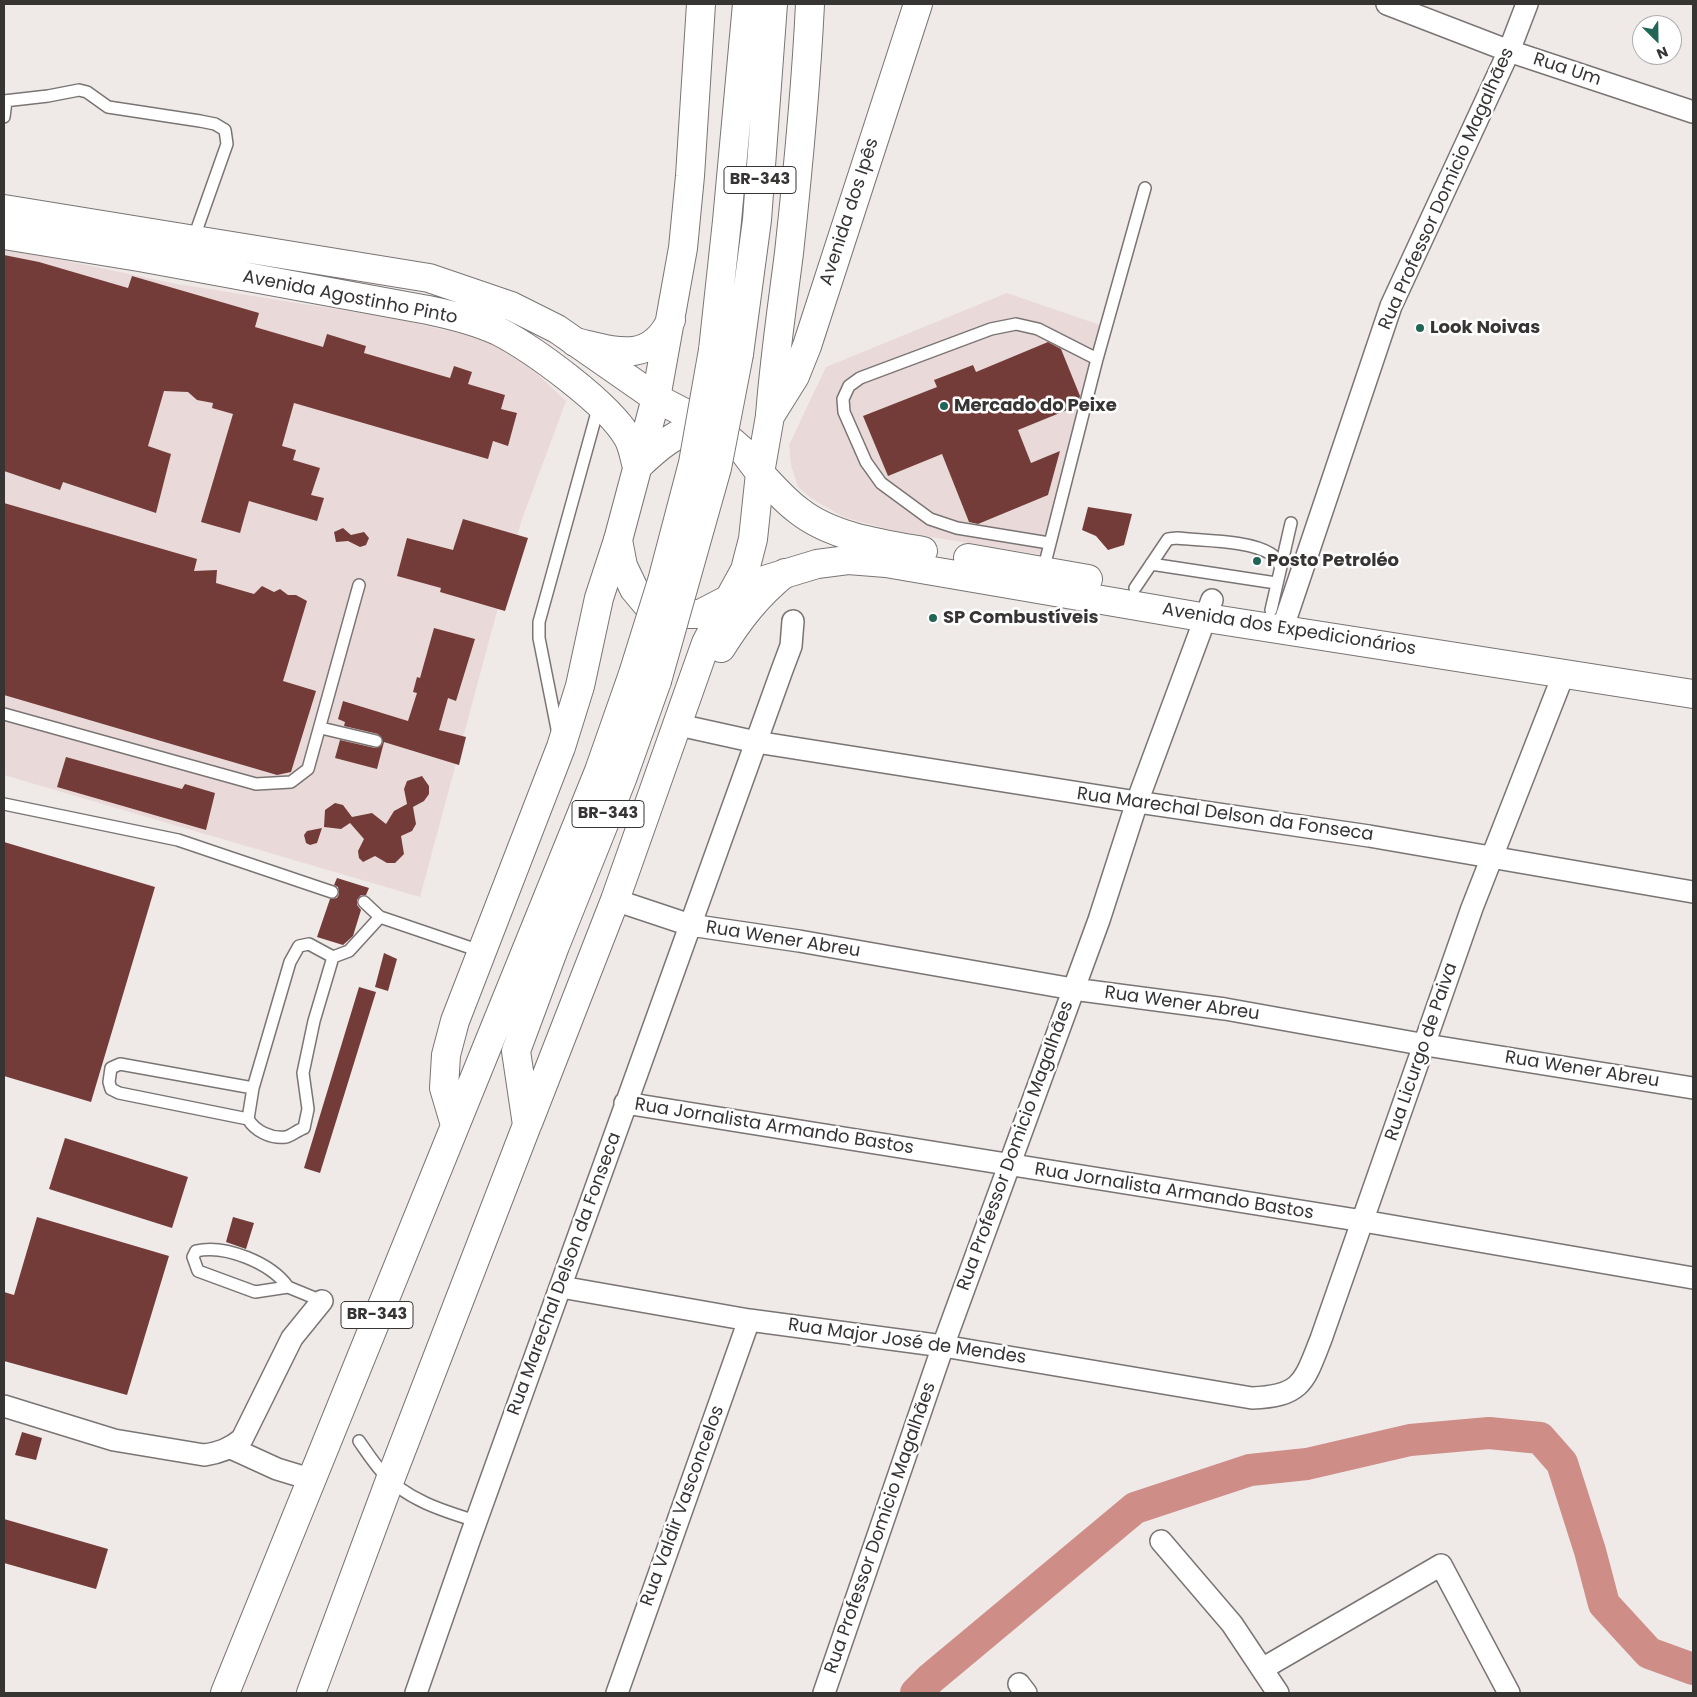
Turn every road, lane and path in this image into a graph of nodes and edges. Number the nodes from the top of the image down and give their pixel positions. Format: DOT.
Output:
graph roads {
  1 [pos="701,4"];
  2 [pos="746,4"];
  3 [pos="773,4"];
  4 [pos="810,4"];
  5 [pos="918,4"];
  6 [pos="1387,4"];
  7 [pos="1527,4"];
  8 [pos="1509,51"];
  9 [pos="5,101"];
  10 [pos="1693,112"];
  11 [pos="4,117"];
  12 [pos="1145,188"];
  13 [pos="4,209"];
  14 [pos="4,235"];
  15 [pos="193,240"];
  16 [pos="671,318"];
  17 [pos="575,342"];
  18 [pos="726,352"];
  19 [pos="1097,359"];
  20 [pos="656,398"];
  21 [pos="599,406"];
  22 [pos="770,416"];
  23 [pos="705,425"];
  24 [pos="637,467"];
  25 [pos="760,473"];
  26 [pos="1291,523"];
  27 [pos="618,540"];
  28 [pos="1049,543"];
  29 [pos="888,554"];
  30 [pos="1151,564"];
  31 [pos="1280,566"];
  32 [pos="785,573"];
  33 [pos="1041,581"];
  34 [pos="1276,583"];
  35 [pos="359,585"];
  36 [pos="1135,588"];
  37 [pos="729,599"];
  38 [pos="1210,609"];
  39 [pos="1280,617"];
  40 [pos="793,621"];
  41 [pos="1564,673"];
  42 [pos="1693,676"];
  43 [pos="1693,694"];
  44 [pos="4,714"];
  45 [pos="680,721"];
  46 [pos="321,728"];
  47 [pos="376,741"];
  48 [pos="756,742"];
  49 [pos="560,746"];
  50 [pos="1137,802"];
  51 [pos="4,804"];
  52 [pos="1493,858"];
  53 [pos="332,892"];
  54 [pos="1693,892"];
  55 [pos="616,900"];
  56 [pos="364,902"];
  57 [pos="380,917"];
  58 [pos="690,925"];
  59 [pos="543,942"];
  60 [pos="480,951"];
  61 [pos="333,957"];
  62 [pos="1072,989"];
  63 [pos="1426,1045"];
  64 [pos="253,1088"];
  65 [pos="1693,1088"];
  66 [pos="625,1103"];
  67 [pos="248,1119"];
  68 [pos="455,1125"];
  69 [pos="527,1125"];
  70 [pos="1008,1166"];
  71 [pos="1363,1221"];
  72 [pos="1693,1278"];
  73 [pos="288,1287"];
  74 [pos="561,1288"];
  75 [pos="322,1301"];
  76 [pos="749,1320"];
  77 [pos="943,1346"];
  78 [pos="1252,1398"];
  79 [pos="4,1406"];
  80 [pos="359,1441"];
  81 [pos="231,1448"];
  82 [pos="310,1479"];
  83 [pos="390,1480"];
  84 [pos="476,1521"];
  85 [pos="1161,1541"];
  86 [pos="1262,1669"];
  87 [pos="225,1693"];
  88 [pos="311,1693"];
  89 [pos="416,1693"];
  90 [pos="617,1693"];
  91 [pos="824,1693"];
  92 [pos="1278,1693"];
  93 [pos="1509,1693"];
  1 -- 16 [label="main road"];
  2 -- 18 [label="main road, BR-343"];
  3 -- 18 [label="main road, BR-343"];
  4 -- 22 [label="main road"];
  5 -- 22 [label="main road, Avenida dos Ipês"];
  6 -- 8 [label="street, Rua Um"];
  7 -- 8 [label="street, Rua Professor Domicio Magalhães"];
  8 -- 10 [label="street, Rua Um"];
  8 -- 39 [label="street, Rua Professor Domicio Magalhães"];
  9 -- 11 [label="lane"];
  9 -- 15 [label="lane"];
  12 -- 19 [label="lane"];
  13 -- 15 [label="main road, Avenida Agostinho Pinto"];
  14 -- 21 [label="main road, Avenida Agostinho Pinto"];
  15 -- 17 [label="main road, Avenida Agostinho Pinto"];
  16 -- 17 [label="main road"];
  16 -- 20 [label="main road"];
  17 -- 20 [label="main road, Avenida Agostinho Pinto"];
  18 -- 59 [label="main road, BR-343, bridge"];
  19 -- 28 [label="lane"];
  19 -- 28 [label="lane"];
  20 -- 23 [label="main road, Avenida Agostinho Pinto"];
  20 -- 24 [label="main road"];
  21 -- 24 [label="main road, Avenida Agostinho Pinto"];
  21 -- 49 [label="lane"];
  22 -- 25 [label="main road"];
  23 -- 24 [label="main road"];
  23 -- 25 [label="main road"];
  24 -- 27 [label="main road"];
  25 -- 29 [label="main road"];
  25 -- 37 [label="main road"];
  26 -- 31 [label="lane"];
  27 -- 37 [label="main road"];
  27 -- 49 [label="main road"];
  28 -- 33 [label="lane"];
  29 -- 32 [label="main road"];
  29 -- 33 [label="main road, Avenida dos Expedicionários"];
  30 -- 31 [label="lane"];
  30 -- 34 [label="lane"];
  30 -- 36 [label="lane"];
  31 -- 34 [label="lane"];
  32 -- 37 [label="main road"];
  32 -- 45 [label="main road"];
  33 -- 36 [label="main road, Avenida dos Expedicionários"];
  33 -- 38 [label="main road, Avenida dos Expedicionários"];
  34 -- 39 [label="lane"];
  35 -- 46 [label="lane"];
  36 -- 38 [label="main road, Avenida dos Expedicionários"];
  37 -- 45 [label="main road"];
  38 -- 39 [label="main road, Avenida dos Expedicionários"];
  38 -- 50 [label="street, Rua Professor Domicio Magalhães"];
  39 -- 41 [label="main road, Avenida dos Expedicionários"];
  39 -- 42 [label="main road, Avenida dos Expedicionários"];
  40 -- 48 [label="street, Rua Marechal Delson da Fonseca"];
  41 -- 43 [label="main road, Avenida dos Expedicionários"];
  41 -- 52 [label="street, Rua Licurgo de Paiva"];
  44 -- 46 [label="lane"];
  45 -- 48 [label="street, Rua Marechal Delson da Fonseca"];
  45 -- 55 [label="main road"];
  46 -- 47 [label="lane"];
  48 -- 50 [label="street, Rua Marechal Delson da Fonseca"];
  48 -- 58 [label="street, Rua Marechal Delson da Fonseca"];
  49 -- 60 [label="main road"];
  50 -- 52 [label="street, Rua Marechal Delson da Fonseca"];
  50 -- 62 [label="street, Rua Professor Domicio Magalhães"];
  51 -- 53 [label="lane"];
  52 -- 54 [label="street, Rua Marechal Delson da Fonseca"];
  52 -- 63 [label="street, Rua Licurgo de Paiva"];
  55 -- 58 [label="street, Rua Wener Abreu"];
  55 -- 69 [label="main road"];
  56 -- 57 [label="lane"];
  57 -- 60 [label="lane"];
  57 -- 61 [label="lane"];
  58 -- 62 [label="street, Rua Wener Abreu"];
  58 -- 66 [label="street, Rua Marechal Delson da Fonseca"];
  59 -- 68 [label="main road, BR-343"];
  59 -- 69 [label="main road, BR-343"];
  60 -- 68 [label="main road"];
  61 -- 64 [label="lane"];
  61 -- 67 [label="lane"];
  62 -- 63 [label="street, Rua Wener Abreu"];
  62 -- 70 [label="street, Rua Professor Domicio Magalhães"];
  63 -- 65 [label="street, Rua Wener Abreu"];
  63 -- 71 [label="street, Rua Licurgo de Paiva"];
  64 -- 67 [label="lane"];
  64 -- 67 [label="lane"];
  66 -- 70 [label="street, Rua Jornalista Armando Bastos"];
  66 -- 74 [label="street, Rua Marechal Delson da Fonseca"];
  68 -- 82 [label="main road, BR-343"];
  69 -- 83 [label="main road"];
  70 -- 71 [label="street, Rua Jornalista Armando Bastos"];
  70 -- 77 [label="street, Rua Professor Domicio Magalhães"];
  71 -- 72 [label="street, Rua Jornalista Armando Bastos"];
  71 -- 78 [label="street, Rua Licurgo de Paiva"];
  73 -- 73 [label="lane"];
  73 -- 75 [label="lane"];
  74 -- 76 [label="street, Rua Major José de Mendes"];
  74 -- 84 [label="street, Rua Marechal Delson da Fonseca"];
  75 -- 81 [label="street"];
  76 -- 77 [label="street, Rua Major José de Mendes"];
  76 -- 90 [label="street, Rua Valdir Vasconcelos"];
  77 -- 78 [label="street, Rua Major José de Mendes"];
  77 -- 91 [label="street, Rua Professor Domicio Magalhães"];
  79 -- 81 [label="street"];
  80 -- 83 [label="lane"];
  81 -- 82 [label="street"];
  82 -- 87 [label="main road, BR-343"];
  83 -- 84 [label="lane"];
  83 -- 88 [label="main road"];
  84 -- 89 [label="street, Rua Marechal Delson da Fonseca"];
  85 -- 86 [label="street"];
  86 -- 92 [label="street"];
  86 -- 93 [label="street"];
}
